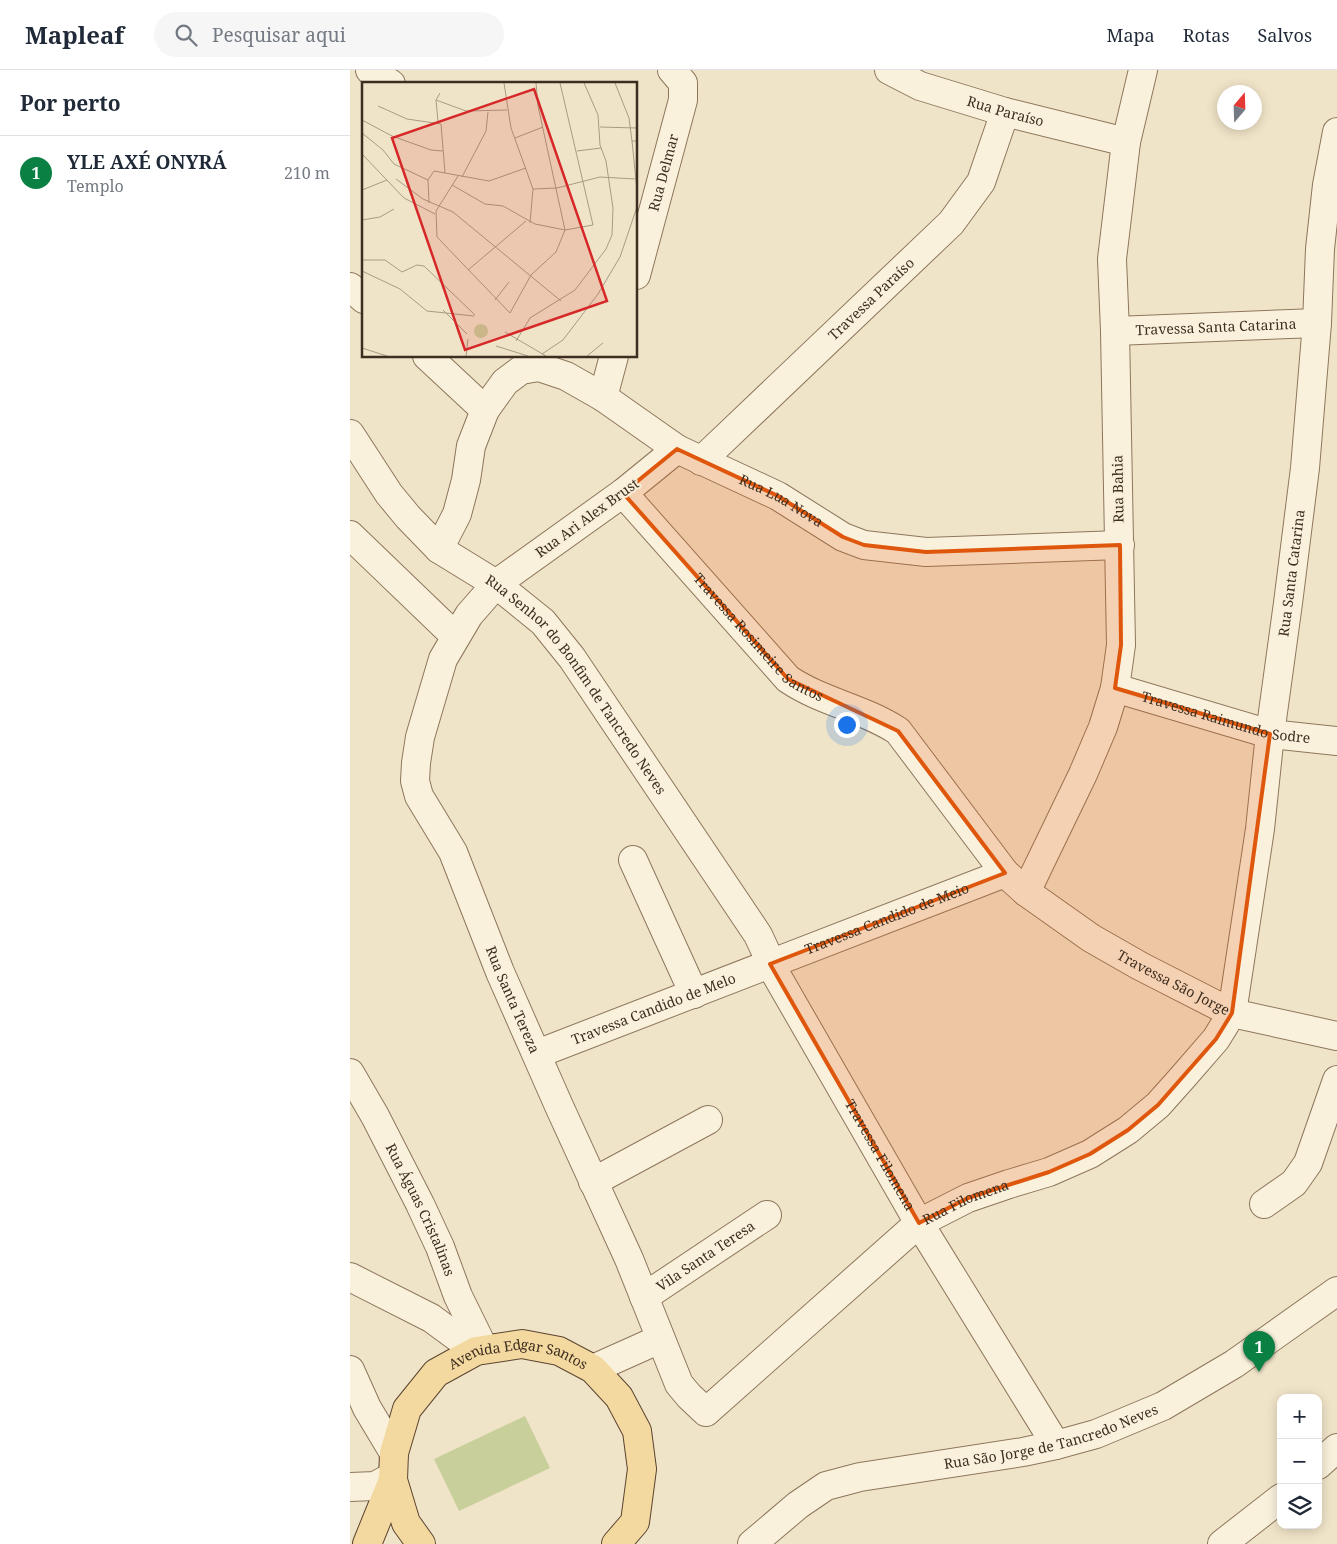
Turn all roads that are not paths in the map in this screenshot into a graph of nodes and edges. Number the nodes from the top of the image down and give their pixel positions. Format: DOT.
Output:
graph roads {
  1 [pos="370,70"];
  2 [pos="889,70"];
  3 [pos="1143,70"];
  4 [pos="673,71"];
  5 [pos="388,82"];
  6 [pos="1005,112"];
  7 [pos="1337,132"];
  8 [pos="1126,142"];
  9 [pos="638,262"];
  10 [pos="350,287"];
  11 [pos="362,297"];
  12 [pos="1317,323"];
  13 [pos="1115,331"];
  14 [pos="428,358"];
  15 [pos="613,358"];
  16 [pos="603,397"];
  17 [pos="485,410"];
  18 [pos="350,434"];
  19 [pos="689,455"];
  20 [pos="623,493"];
  21 [pos="350,535"];
  22 [pos="1120,544"];
  23 [pos="440,549"];
  24 [pos="496,584"];
  25 [pos="456,636"];
  26 [pos="1116,688"];
  27 [pos="1270,734"];
  28 [pos="1337,742"];
  29 [pos="633,860"];
  30 [pos="1004,873"];
  31 [pos="1026,892"];
  32 [pos="770,964"];
  33 [pos="694,994"];
  34 [pos="1232,1013"];
  35 [pos="1337,1036"];
  36 [pos="537,1054"];
  37 [pos="350,1073"];
  38 [pos="1337,1080"];
  39 [pos="708,1120"];
  40 [pos="593,1182"];
  41 [pos="1264,1204"];
  42 [pos="767,1215"];
  43 [pos="919,1223"];
  44 [pos="350,1277"];
  45 [pos="1337,1291"];
  46 [pos="644,1297"];
  47 [pos="660,1340"];
  48 [pos="480,1350"];
  49 [pos="593,1369"];
  50 [pos="350,1370"];
  51 [pos="706,1412"];
  52 [pos="1056,1446"];
  53 [pos="1337,1448"];
  54 [pos="1322,1461"];
  55 [pos="393,1468"];
  56 [pos="350,1474"];
  57 [pos="350,1487"];
  58 [pos="1277,1501"];
  59 [pos="640,1533"];
  60 [pos="367,1544"];
  61 [pos="421,1544"];
  62 [pos="616,1544"];
  63 [pos="752,1544"];
  64 [pos="1222,1544"];
  1 -- 5 [label="street"];
  2 -- 6 [label="street, Rua Paraíso"];
  3 -- 8 [label="street, Rua Bahia"];
  4 -- 9 [label="street, Rua Delmar"];
  6 -- 8 [label="street, Rua Paraíso"];
  6 -- 19 [label="street, Travessa Paraíso"];
  7 -- 12 [label="street, Rua Santa Catarina"];
  8 -- 13 [label="street, Rua Bahia"];
  10 -- 11 [label="street"];
  12 -- 13 [label="street, Travessa Santa Catarina"];
  12 -- 27 [label="street, Rua Santa Catarina"];
  13 -- 22 [label="street, Rua Bahia"];
  14 -- 17 [label="street"];
  15 -- 16 [label="street"];
  16 -- 17 [label="street, Rua Lua Nova"];
  16 -- 19 [label="street, Rua Lua Nova"];
  17 -- 23 [label="street, Rua Lua Nova"];
  18 -- 23 [label="street, Rua Senhor do Bonfim de Tancredo Neves"];
  19 -- 20 [label="street, Rua Ari Alex Brust"];
  19 -- 22 [label="street, Rua Lua Nova"];
  20 -- 24 [label="street, Rua Ari Alex Brust"];
  20 -- 30 [label="street, Travessa Rosimeire Santos"];
  21 -- 25 [label="street"];
  22 -- 26 [label="street, Rua Bahia"];
  23 -- 24 [label="street, Rua Senhor do Bonfim de Tancredo Neves"];
  24 -- 25 [label="street, Rua Santa Tereza"];
  24 -- 32 [label="street, Rua Senhor do Bonfim de Tancredo Neves"];
  25 -- 36 [label="street, Rua Santa Tereza"];
  26 -- 27 [label="street, Travessa Raimundo Sodre"];
  26 -- 31 [label="street, Rua Bahia"];
  27 -- 28 [label="street, Travessa Raimundo Sodre"];
  27 -- 34 [label="street, Rua Santa Catarina"];
  29 -- 33 [label="street"];
  30 -- 31 [label="street, Travessa Rosimeire Santos"];
  30 -- 32 [label="street, Travessa Candido de Meio"];
  31 -- 34 [label="street, Travessa São Jorge"];
  32 -- 33 [label="street, Travessa Candido de Melo"];
  32 -- 43 [label="street, Travessa Filomena"];
  33 -- 36 [label="street, Travessa Candido de Melo"];
  34 -- 35 [label="street, Travessa São Jorge"];
  34 -- 43 [label="street, Rua Filomena"];
  36 -- 40 [label="street, Rua Santa Tereza"];
  37 -- 48 [label="street, Rua Águas Cristalinas"];
  38 -- 41 [label="street"];
  39 -- 40 [label="street"];
  40 -- 46 [label="street, Rua Santa Tereza"];
  42 -- 46 [label="street, Vila Santa Teresa"];
  43 -- 51 [label="street, Rua Filomena"];
  43 -- 52 [label="street, Travessa Filomena"];
  44 -- 48 [label="street"];
  45 -- 52 [label="street, Rua São Jorge de Tancredo Neves"];
  46 -- 47 [label="street, Rua Santa Tereza"];
  47 -- 49 [label="street"];
  47 -- 51 [label="street, Rua Santa Tereza"];
  48 -- 49 [label="main road, Avenida Edgar Santos"];
  48 -- 55 [label="main road, Avenida Edgar Santos"];
  49 -- 59 [label="main road, Avenida Edgar Santos"];
  50 -- 55 [label="street"];
  52 -- 63 [label="street, Rua São Jorge de Tancredo Neves"];
  53 -- 54 [label="street"];
  55 -- 56 [label="street"];
  55 -- 57 [label="street"];
  55 -- 60 [label="main road, Avenida Edgar Santos"];
  55 -- 61 [label="main road"];
  58 -- 64 [label="street"];
  59 -- 62 [label="main road, Avenida Edgar Santos"];
}
